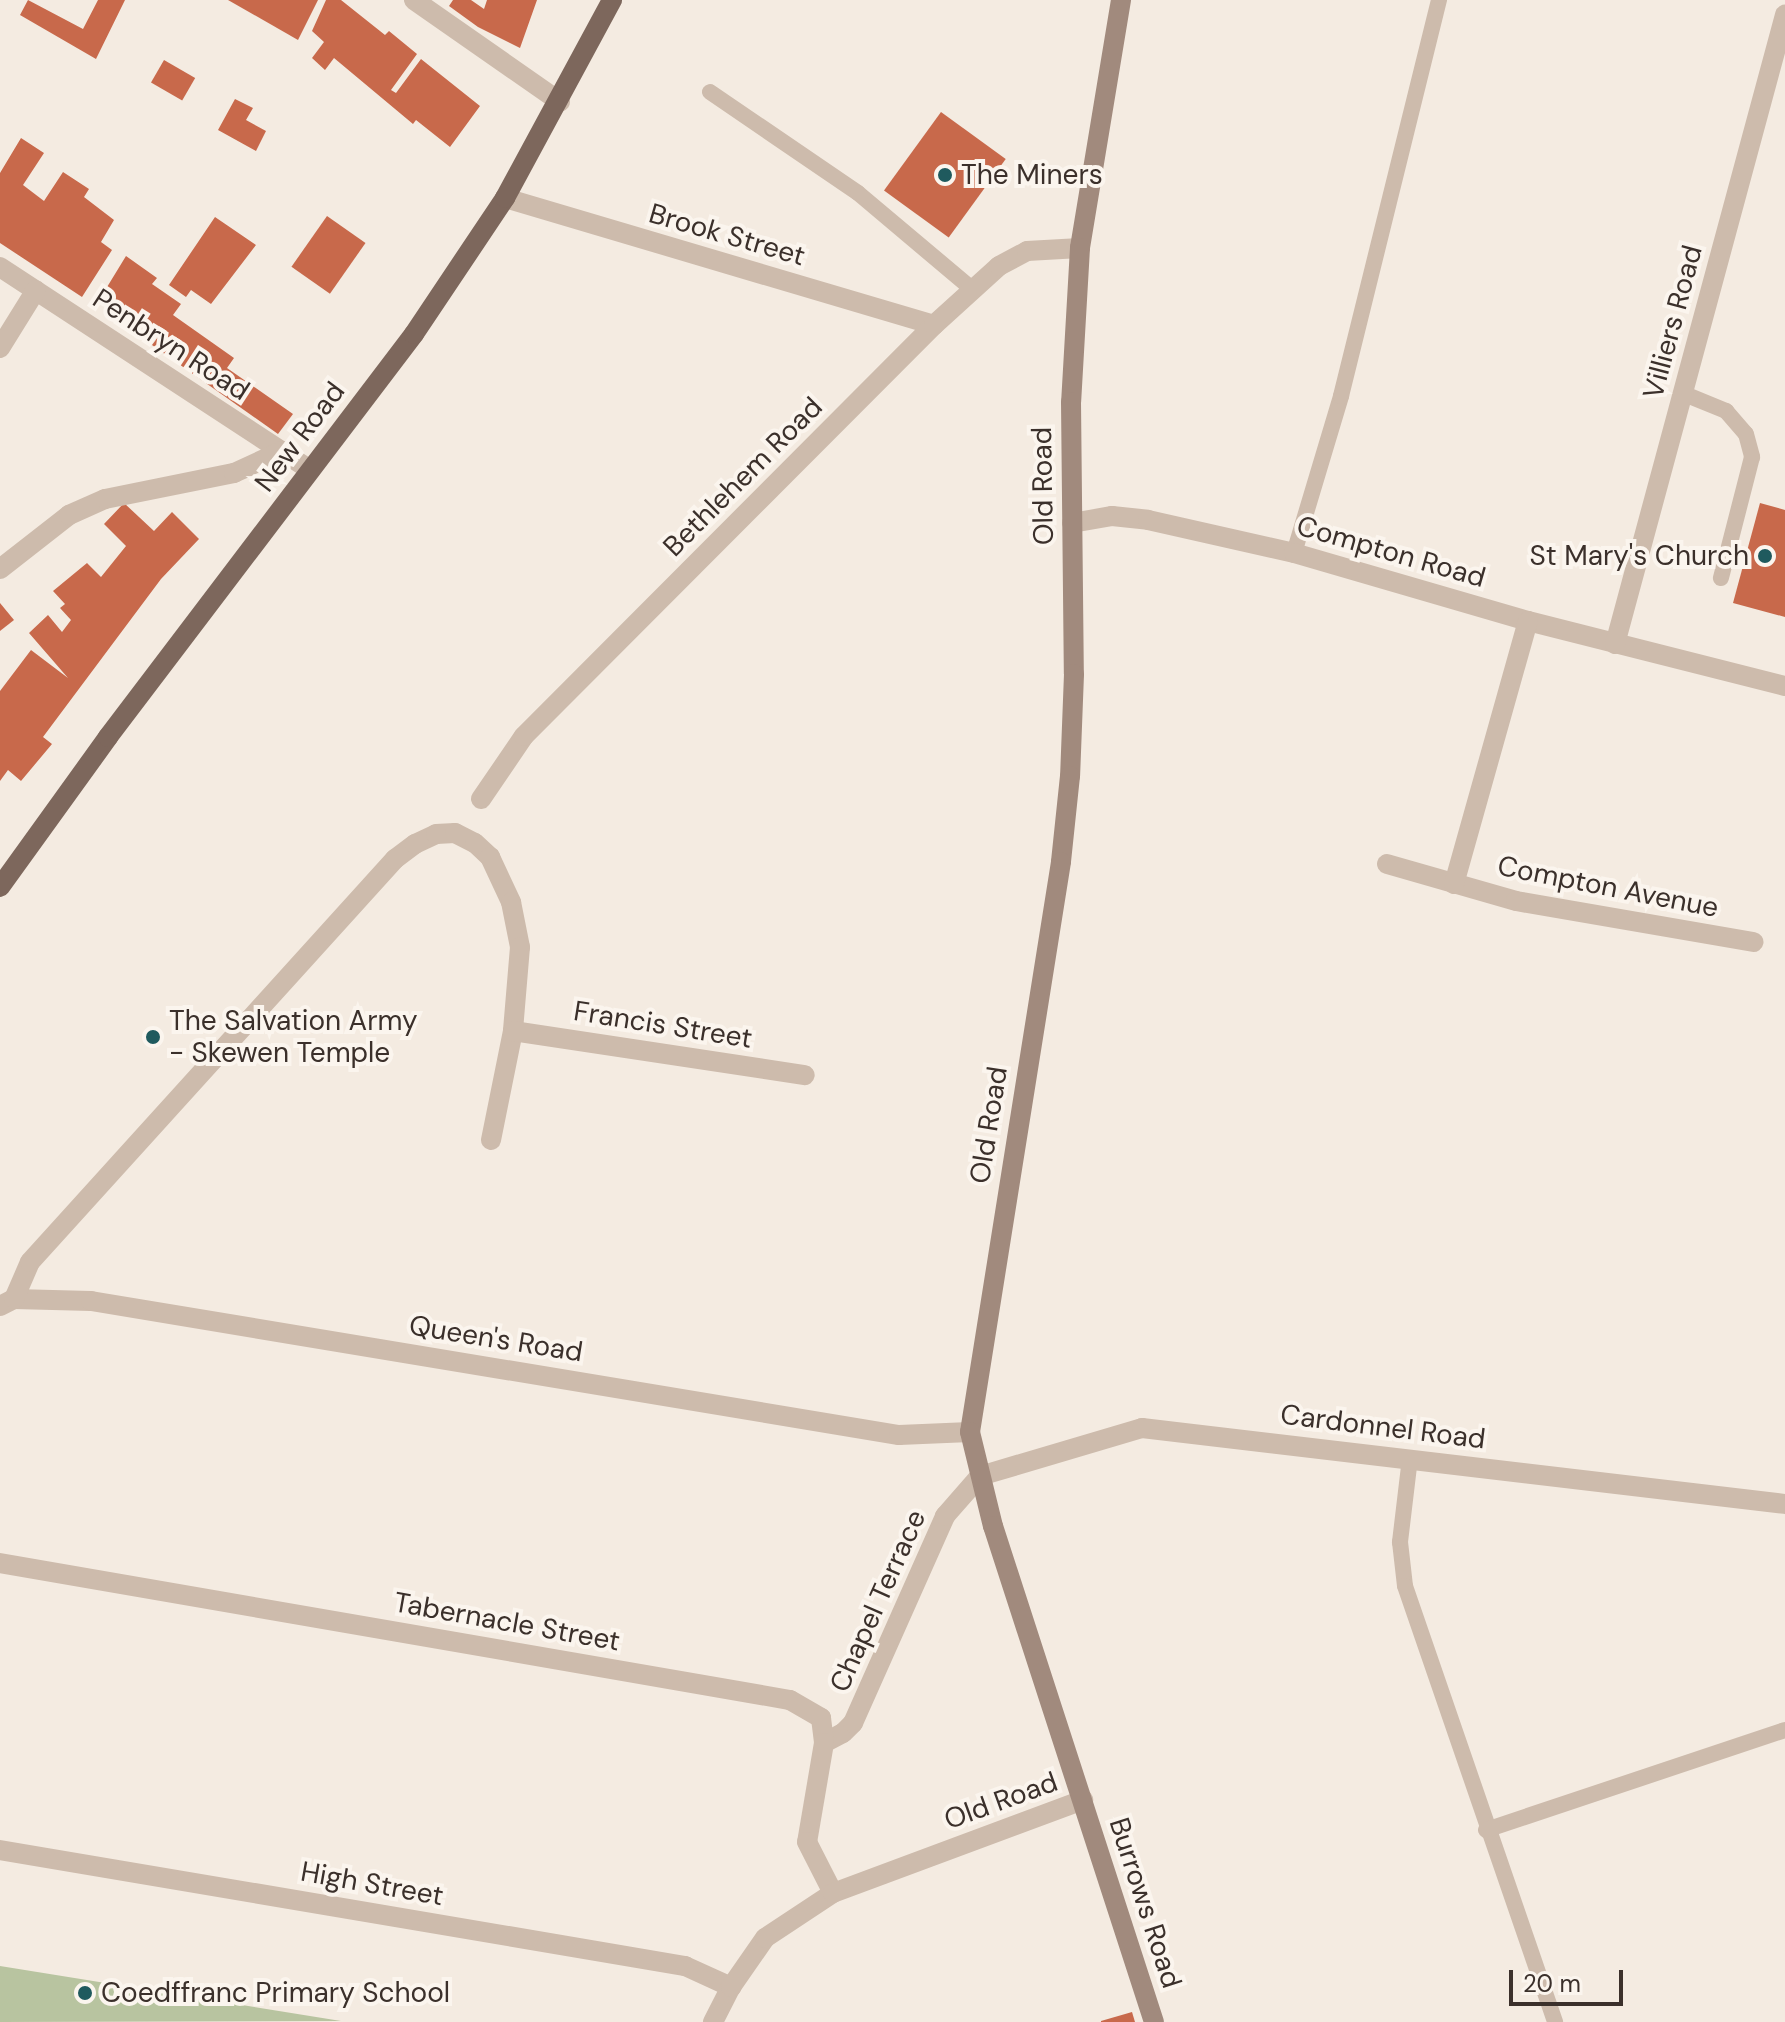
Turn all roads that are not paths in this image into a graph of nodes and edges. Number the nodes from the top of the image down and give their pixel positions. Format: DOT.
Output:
graph roads {
  1 [pos="414,0"];
  2 [pos="612,0"];
  3 [pos="1121,0"];
  4 [pos="1439,0"];
  5 [pos="1785,15"];
  6 [pos="710,92"];
  7 [pos="560,102"];
  8 [pos="505,198"];
  9 [pos="1080,248"];
  10 [pos="0,267"];
  11 [pos="36,290"];
  12 [pos="973,290"];
  13 [pos="934,325"];
  14 [pos="0,348"];
  15 [pos="1682,393"];
  16 [pos="282,451"];
  17 [pos="310,470"];
  18 [pos="1072,523"];
  19 [pos="1294,553"];
  20 [pos="0,569"];
  21 [pos="1721,578"];
  22 [pos="1528,621"];
  23 [pos="1615,644"];
  24 [pos="1785,686"];
  25 [pos="481,799"];
  26 [pos="1387,864"];
  27 [pos="1454,884"];
  28 [pos="0,887"];
  29 [pos="1753,942"];
  30 [pos="513,1031"];
  31 [pos="805,1075"];
  32 [pos="491,1140"];
  33 [pos="7,1303"];
  34 [pos="970,1432"];
  35 [pos="1410,1458"];
  36 [pos="980,1476"];
  37 [pos="1785,1504"];
  38 [pos="0,1563"];
  39 [pos="1785,1730"];
  40 [pos="824,1743"];
  41 [pos="1083,1800"];
  42 [pos="1486,1830"];
  43 [pos="0,1850"];
  44 [pos="833,1893"];
  45 [pos="731,1987"];
  46 [pos="713,2022"];
  47 [pos="1154,2022"];
  48 [pos="1555,2022"];
  1 -- 7 [label="street"];
  2 -- 7 [label="main road, New Road"];
  3 -- 9 [label="main road, Old Road"];
  4 -- 19 [label="lane"];
  5 -- 15 [label="street, Villiers Road"];
  6 -- 12 [label="lane"];
  7 -- 8 [label="main road, New Road"];
  8 -- 13 [label="street, Brook Street"];
  8 -- 17 [label="main road, New Road"];
  9 -- 12 [label="street, Bethlehem Road"];
  9 -- 18 [label="main road, Old Road"];
  10 -- 11 [label="street, Penbryn Road"];
  11 -- 14 [label="street"];
  11 -- 16 [label="street, Penbryn Road"];
  12 -- 13 [label="street, Bethlehem Road"];
  13 -- 25 [label="street, Bethlehem Road"];
  15 -- 21 [label="lane"];
  15 -- 23 [label="street, Villiers Road"];
  16 -- 17 [label="street, Penbryn Road"];
  16 -- 20 [label="street"];
  17 -- 28 [label="main road, New Road"];
  18 -- 19 [label="street, Compton Road"];
  18 -- 34 [label="main road, Old Road"];
  19 -- 22 [label="street, Compton Road"];
  22 -- 23 [label="street, Compton Road"];
  22 -- 27 [label="street, Compton Avenue"];
  23 -- 24 [label="street, Compton Road"];
  26 -- 27 [label="street, Compton Avenue"];
  27 -- 29 [label="street, Compton Avenue"];
  30 -- 31 [label="street, Francis Street"];
  30 -- 32 [label="street"];
  30 -- 33 [label="street"];
  33 -- 34 [label="street, Queen's Road"];
  34 -- 36 [label="main road, Old Road"];
  35 -- 36 [label="street, Cardonnel Road"];
  35 -- 37 [label="street, Cardonnel Road"];
  35 -- 42 [label="lane"];
  36 -- 40 [label="street, Chapel Terrace"];
  36 -- 41 [label="main road, Old Road"];
  38 -- 40 [label="street, Tabernacle Street"];
  39 -- 42 [label="lane"];
  40 -- 44 [label="street"];
  41 -- 44 [label="street, Old Road"];
  41 -- 47 [label="main road, Burrows Road"];
  42 -- 48 [label="lane"];
  43 -- 45 [label="street, High Street"];
  44 -- 45 [label="street, Old Road"];
  45 -- 46 [label="street, Old Road"];
}
